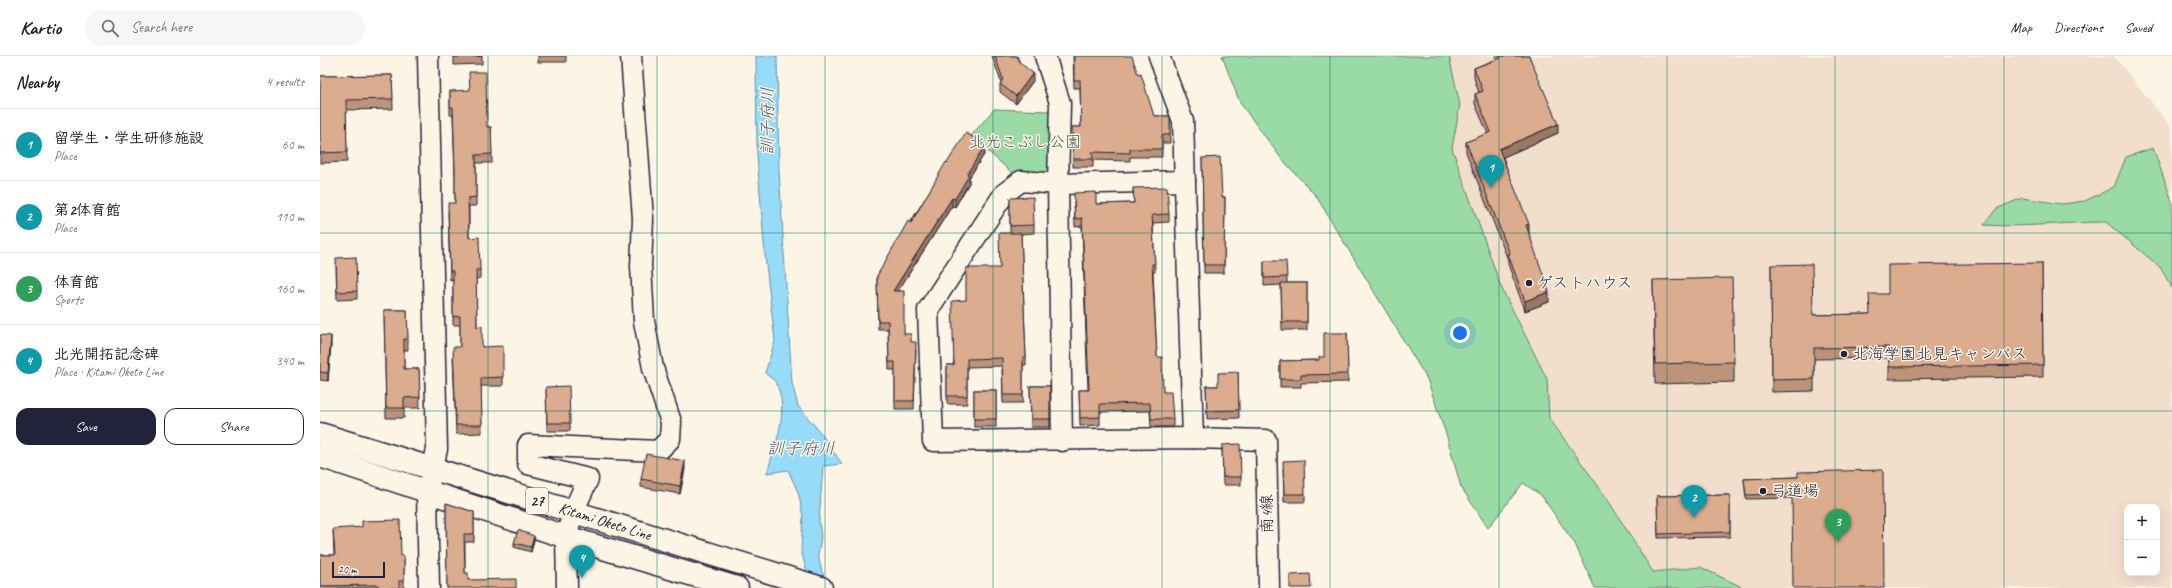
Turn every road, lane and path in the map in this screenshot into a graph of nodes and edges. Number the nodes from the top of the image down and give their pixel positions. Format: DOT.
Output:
graph roads {
  1 [pos="428,56"];
  2 [pos="631,56"];
  3 [pos="1045,56"];
  4 [pos="1159,56"];
  5 [pos="1185,181"];
  6 [pos="1058,184"];
  7 [pos="320,434"];
  8 [pos="1193,438"];
  9 [pos="1062,441"];
  10 [pos="320,456"];
  11 [pos="433,469"];
  12 [pos="427,493"];
  13 [pos="573,512"];
  14 [pos="566,537"];
  15 [pos="429,588"];
  16 [pos="567,588"];
  17 [pos="736,588"];
  18 [pos="821,588"];
  19 [pos="1269,588"];
  1 -- 11 [label="street"];
  2 -- 13 [label="street"];
  3 -- 6 [label="street"];
  4 -- 5 [label="street"];
  5 -- 6 [label="street"];
  5 -- 8 [label="street"];
  6 -- 9 [label="street"];
  6 -- 9 [label="street"];
  7 -- 11 [label="main road, Kitami Oketo Line / 27"];
  8 -- 9 [label="street"];
  8 -- 19 [label="street, 南4線"];
  10 -- 12 [label="main road, Kitami Oketo Line / 27"];
  11 -- 12 [label="street"];
  11 -- 13 [label="main road, Kitami Oketo Line / 27"];
  12 -- 14 [label="main road, Kitami Oketo Line / 27"];
  12 -- 15 [label="street"];
  13 -- 14 [label="street"];
  13 -- 18 [label="main road, Kitami Oketo Line / 27"];
  14 -- 16 [label="street"];
  14 -- 17 [label="main road, Kitami Oketo Line / 27"];
}
